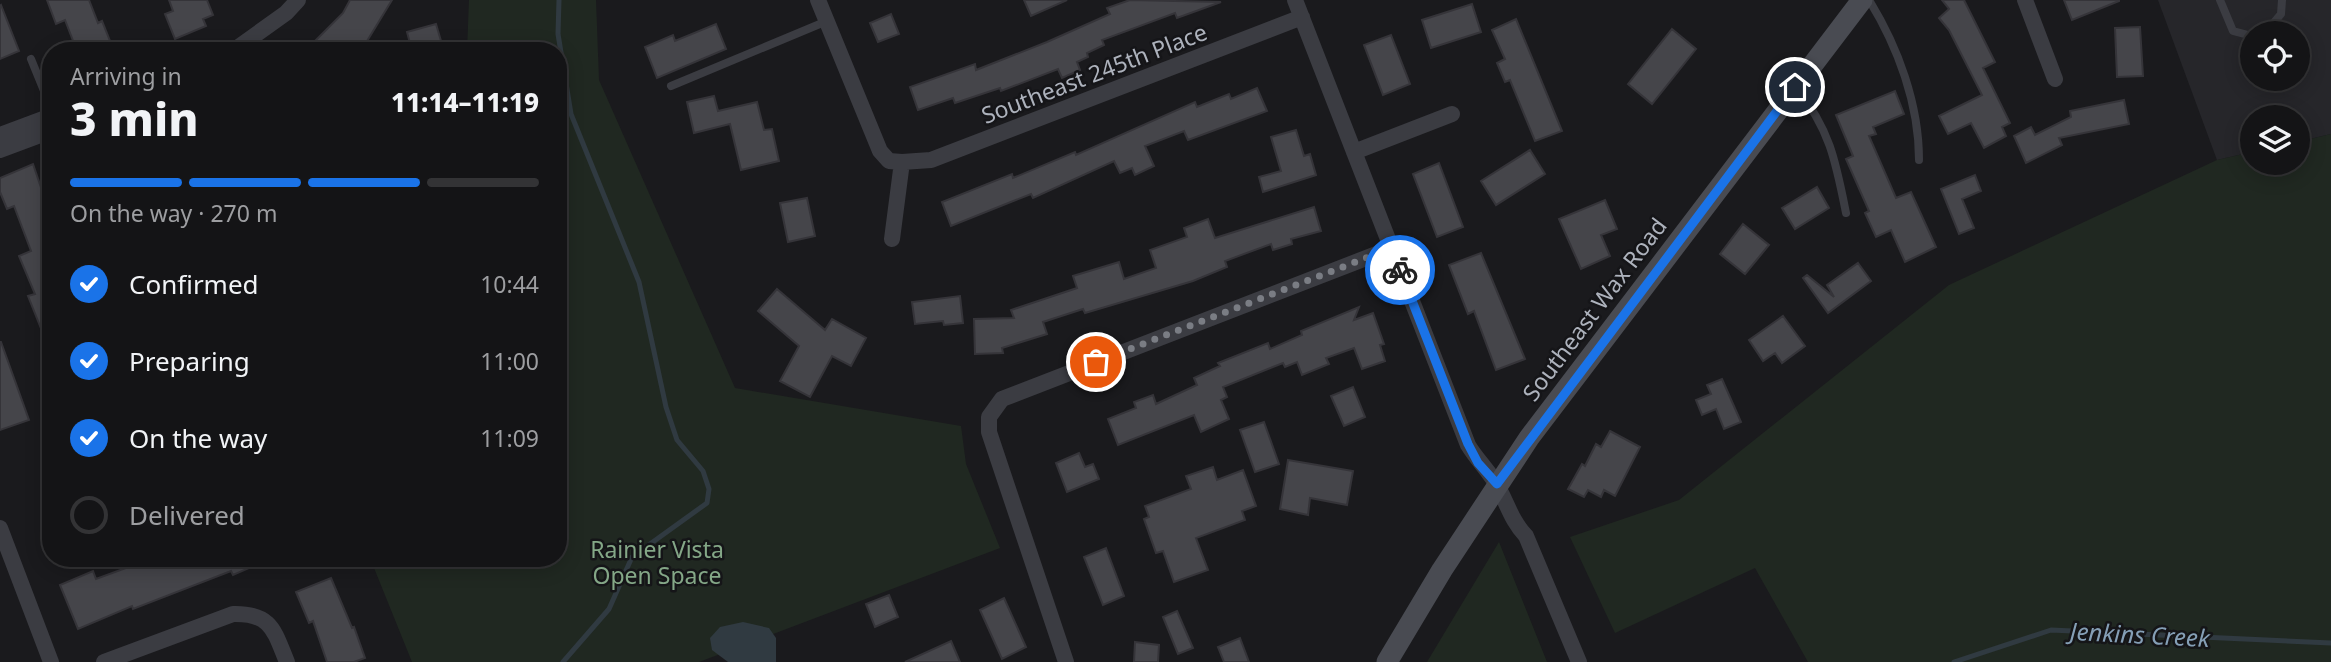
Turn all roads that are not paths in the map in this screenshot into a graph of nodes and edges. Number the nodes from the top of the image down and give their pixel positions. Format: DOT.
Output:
graph roads {
  1 [pos="298,0"];
  2 [pos="818,0"];
  3 [pos="1295,0"];
  4 [pos="1861,0"];
  5 [pos="1869,0"];
  6 [pos="2025,0"];
  7 [pos="2220,0"];
  8 [pos="2282,0"];
  9 [pos="281,6"];
  10 [pos="1302,17"];
  11 [pos="827,21"];
  12 [pos="2275,21"];
  13 [pos="2240,33"];
  14 [pos="243,42"];
  15 [pos="31,59"];
  16 [pos="2055,79"];
  17 [pos="42,86"];
  18 [pos="671,86"];
  19 [pos="1795,87"];
  20 [pos="1452,114"];
  21 [pos="42,119"];
  22 [pos="42,134"];
  23 [pos="0,135"];
  24 [pos="0,150"];
  25 [pos="1354,152"];
  26 [pos="1919,160"];
  27 [pos="902,162"];
  28 [pos="1846,213"];
  29 [pos="892,239"];
  30 [pos="1392,248"];
  31 [pos="1497,484"];
  32 [pos="0,528"];
  33 [pos="51,662"];
  34 [pos="104,662"];
  35 [pos="286,662"];
  36 [pos="1066,662"];
  37 [pos="1387,662"];
  38 [pos="1578,662"];
  1 -- 9 [label="street"];
  2 -- 11 [label="street"];
  3 -- 10 [label="street"];
  4 -- 19 [label="street, Southeast Wax Road"];
  5 -- 26 [label="lane"];
  6 -- 16 [label="street"];
  7 -- 13 [label="lane"];
  8 -- 12 [label="lane"];
  9 -- 14 [label="street"];
  10 -- 25 [label="street"];
  10 -- 27 [label="street, Southeast 245th Place"];
  11 -- 18 [label="lane"];
  11 -- 27 [label="street"];
  15 -- 17 [label="lane"];
  19 -- 28 [label="lane"];
  19 -- 31 [label="street, Southeast Wax Road"];
  20 -- 25 [label="street"];
  21 -- 23 [label="street"];
  22 -- 24 [label="street"];
  25 -- 30 [label="street"];
  27 -- 29 [label="street"];
  30 -- 31 [label="street"];
  30 -- 36 [label="street"];
  31 -- 37 [label="street, Southeast Wax Road"];
  31 -- 38 [label="street"];
  32 -- 33 [label="street"];
  34 -- 35 [label="street"];
}
